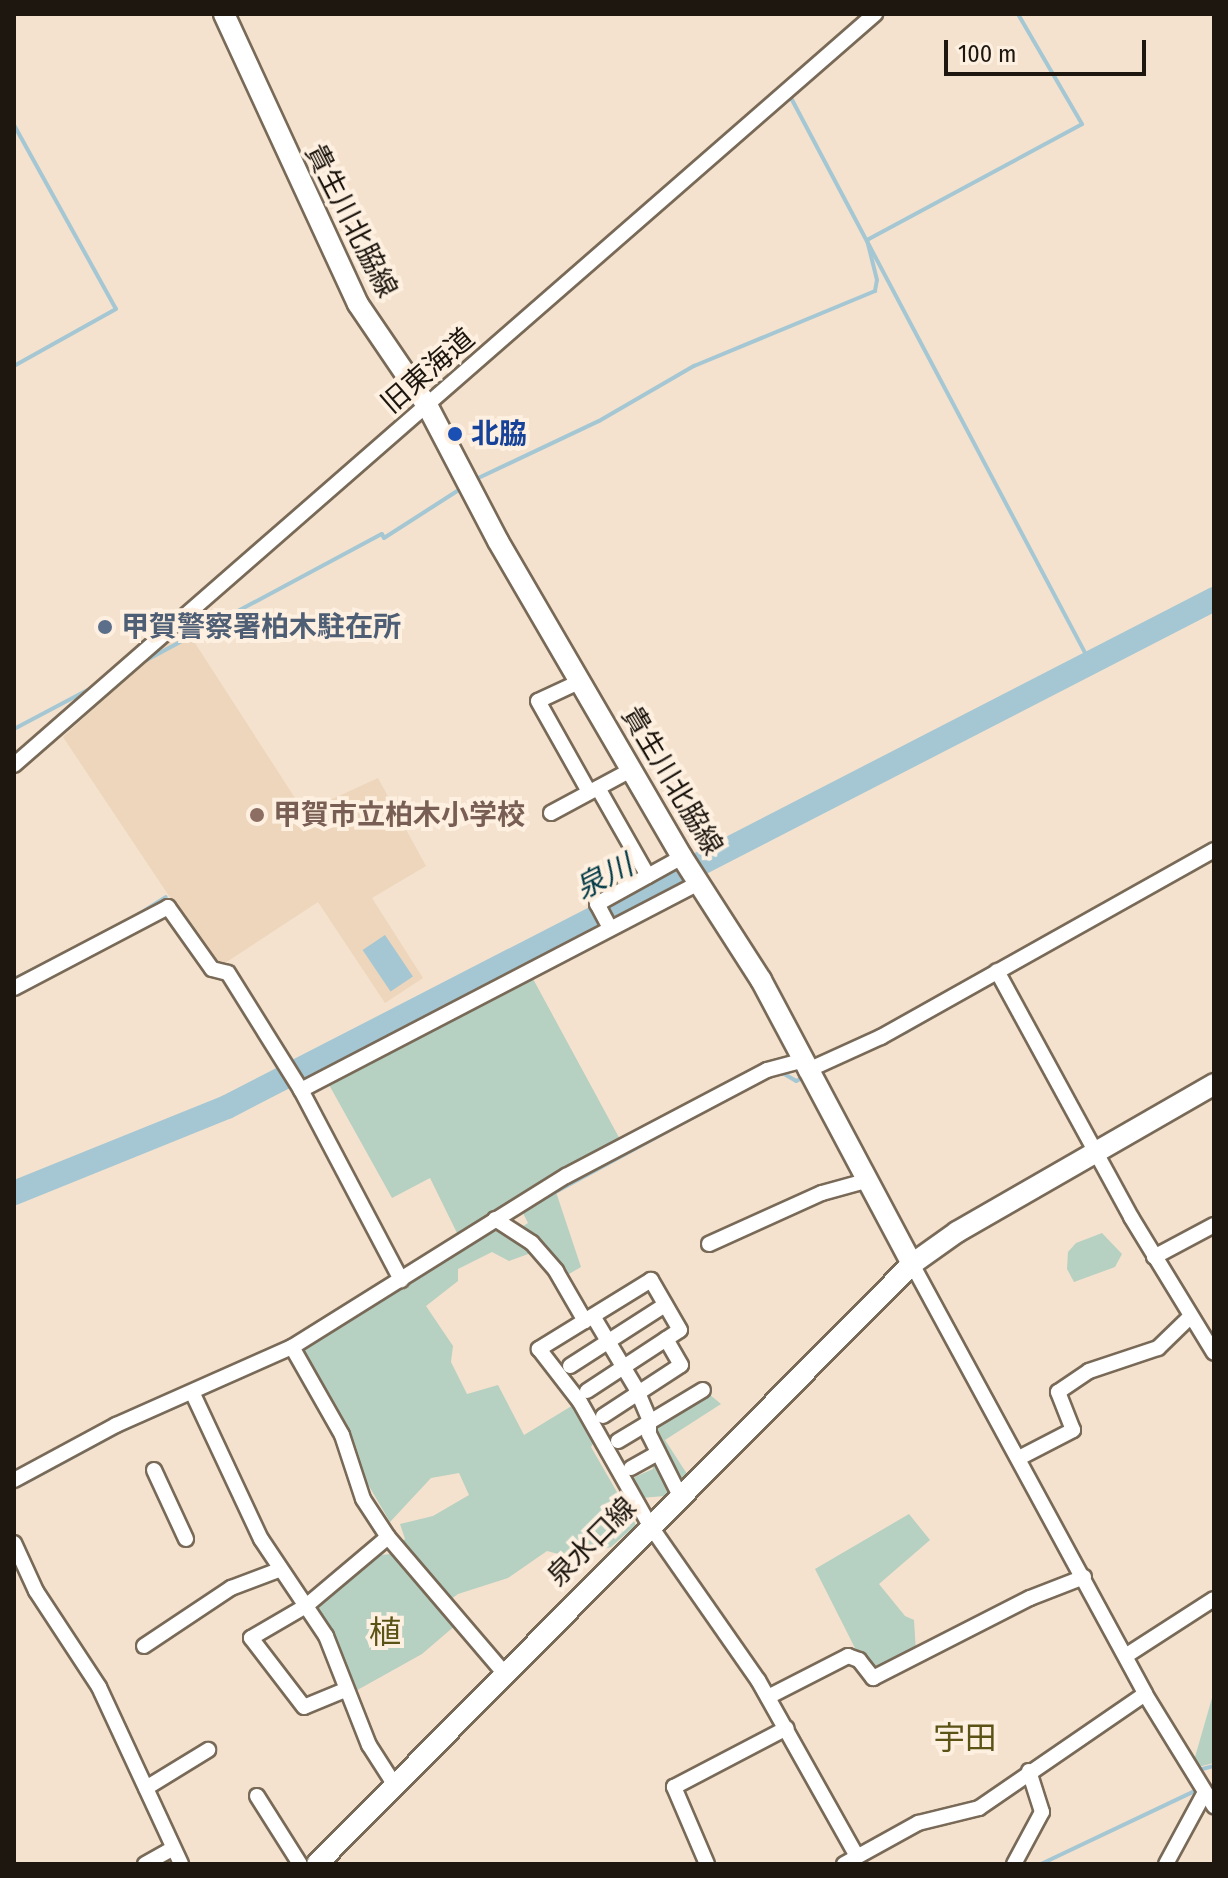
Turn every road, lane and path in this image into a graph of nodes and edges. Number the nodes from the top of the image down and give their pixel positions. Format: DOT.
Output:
graph roads {
  1 [pos="224,14"];
  2 [pos="875,14"];
  3 [pos="428,407"];
  4 [pos="581,681"];
  5 [pos="14,765"];
  6 [pos="631,770"];
  7 [pos="594,790"];
  8 [pos="551,813"];
  9 [pos="1214,850"];
  10 [pos="682,857"];
  11 [pos="648,876"];
  12 [pos="700,882"];
  13 [pos="610,928"];
  14 [pos="997,971"];
  15 [pos="14,988"];
  16 [pos="803,1066"];
  17 [pos="1214,1084"];
  18 [pos="298,1086"];
  19 [pos="1095,1151"];
  20 [pos="866,1181"];
  21 [pos="495,1219"];
  22 [pos="1214,1225"];
  23 [pos="709,1244"];
  24 [pos="1154,1257"];
  25 [pos="912,1264"];
  26 [pos="401,1280"];
  27 [pos="665,1305"];
  28 [pos="1190,1317"];
  29 [pos="589,1319"];
  30 [pos="666,1339"];
  31 [pos="608,1341"];
  32 [pos="292,1347"];
  33 [pos="1214,1353"];
  34 [pos="570,1366"];
  35 [pos="624,1367"];
  36 [pos="703,1390"];
  37 [pos="587,1391"];
  38 [pos="193,1394"];
  39 [pos="637,1394"];
  40 [pos="603,1416"];
  41 [pos="649,1423"];
  42 [pos="618,1441"];
  43 [pos="658,1453"];
  44 [pos="1019,1458"];
  45 [pos="631,1468"];
  46 [pos="154,1470"];
  47 [pos="14,1480"];
  48 [pos="679,1494"];
  49 [pos="649,1524"];
  50 [pos="388,1537"];
  51 [pos="186,1539"];
  52 [pos="14,1543"];
  53 [pos="279,1570"];
  54 [pos="1084,1577"];
  55 [pos="1214,1599"];
  56 [pos="306,1606"];
  57 [pos="144,1646"];
  58 [pos="1127,1655"];
  59 [pos="504,1673"];
  60 [pos="345,1690"];
  61 [pos="1145,1694"];
  62 [pos="768,1697"];
  63 [pos="787,1728"];
  64 [pos="208,1750"];
  65 [pos="1029,1771"];
  66 [pos="394,1784"];
  67 [pos="146,1788"];
  68 [pos="257,1796"];
  69 [pos="1209,1800"];
  70 [pos="172,1849"];
  71 [pos="850,1859"];
  72 [pos="145,1864"];
  73 [pos="181,1864"];
  74 [pos="300,1864"];
  75 [pos="317,1864"];
  76 [pos="707,1864"];
  77 [pos="1014,1864"];
  78 [pos="1166,1864"];
  1 -- 3 [label="main road, 貴生川北脇線"];
  2 -- 3 [label="street, 旧東海道"];
  3 -- 4 [label="main road, 貴生川北脇線"];
  3 -- 5 [label="street, 旧東海道"];
  4 -- 6 [label="main road, 貴生川北脇線"];
  4 -- 7 [label="street"];
  6 -- 7 [label="street"];
  6 -- 10 [label="main road, 貴生川北脇線"];
  7 -- 8 [label="street"];
  7 -- 11 [label="street"];
  9 -- 14 [label="street"];
  10 -- 11 [label="street"];
  10 -- 12 [label="main road, 貴生川北脇線"];
  11 -- 13 [label="street"];
  12 -- 13 [label="street"];
  12 -- 16 [label="main road, 貴生川北脇線"];
  13 -- 18 [label="street"];
  14 -- 16 [label="street"];
  14 -- 19 [label="street"];
  15 -- 18 [label="street"];
  16 -- 20 [label="main road, 貴生川北脇線"];
  16 -- 21 [label="street"];
  17 -- 19 [label="main road"];
  18 -- 26 [label="street"];
  19 -- 24 [label="street"];
  19 -- 25 [label="main road"];
  20 -- 23 [label="street"];
  20 -- 25 [label="main road, 貴生川北脇線"];
  21 -- 26 [label="street"];
  21 -- 29 [label="street"];
  22 -- 24 [label="street"];
  24 -- 28 [label="street"];
  25 -- 44 [label="street"];
  25 -- 48 [label="main road, 泉水口線"];
  26 -- 32 [label="street"];
  27 -- 29 [label="street"];
  27 -- 30 [label="street"];
  27 -- 31 [label="street"];
  28 -- 33 [label="street"];
  28 -- 44 [label="street"];
  29 -- 31 [label="street"];
  29 -- 49 [label="street"];
  30 -- 35 [label="street"];
  30 -- 39 [label="street"];
  31 -- 34 [label="street"];
  31 -- 35 [label="street"];
  32 -- 38 [label="street"];
  32 -- 50 [label="street"];
  35 -- 37 [label="street"];
  35 -- 39 [label="street"];
  36 -- 41 [label="street"];
  38 -- 47 [label="street"];
  38 -- 53 [label="street"];
  39 -- 40 [label="street"];
  39 -- 41 [label="street"];
  41 -- 42 [label="street"];
  41 -- 43 [label="street"];
  43 -- 45 [label="street"];
  43 -- 48 [label="street"];
  44 -- 54 [label="street"];
  46 -- 51 [label="street"];
  48 -- 49 [label="main road, 泉水口線"];
  49 -- 59 [label="main road, 泉水口線"];
  49 -- 62 [label="street"];
  50 -- 56 [label="street"];
  50 -- 59 [label="street"];
  52 -- 67 [label="street"];
  53 -- 56 [label="street"];
  53 -- 57 [label="street"];
  54 -- 58 [label="street"];
  54 -- 62 [label="street"];
  55 -- 58 [label="street"];
  56 -- 60 [label="street"];
  56 -- 60 [label="street"];
  58 -- 61 [label="street"];
  59 -- 66 [label="main road, 泉水口線"];
  60 -- 66 [label="street"];
  61 -- 65 [label="street"];
  61 -- 69 [label="street"];
  62 -- 63 [label="street"];
  63 -- 71 [label="street"];
  63 -- 76 [label="street"];
  64 -- 67 [label="street"];
  65 -- 71 [label="street"];
  65 -- 77 [label="street"];
  66 -- 75 [label="main road, 泉水口線"];
  67 -- 70 [label="street"];
  68 -- 74 [label="street"];
  69 -- 78 [label="street"];
  70 -- 72 [label="street"];
  70 -- 73 [label="street"];
}
